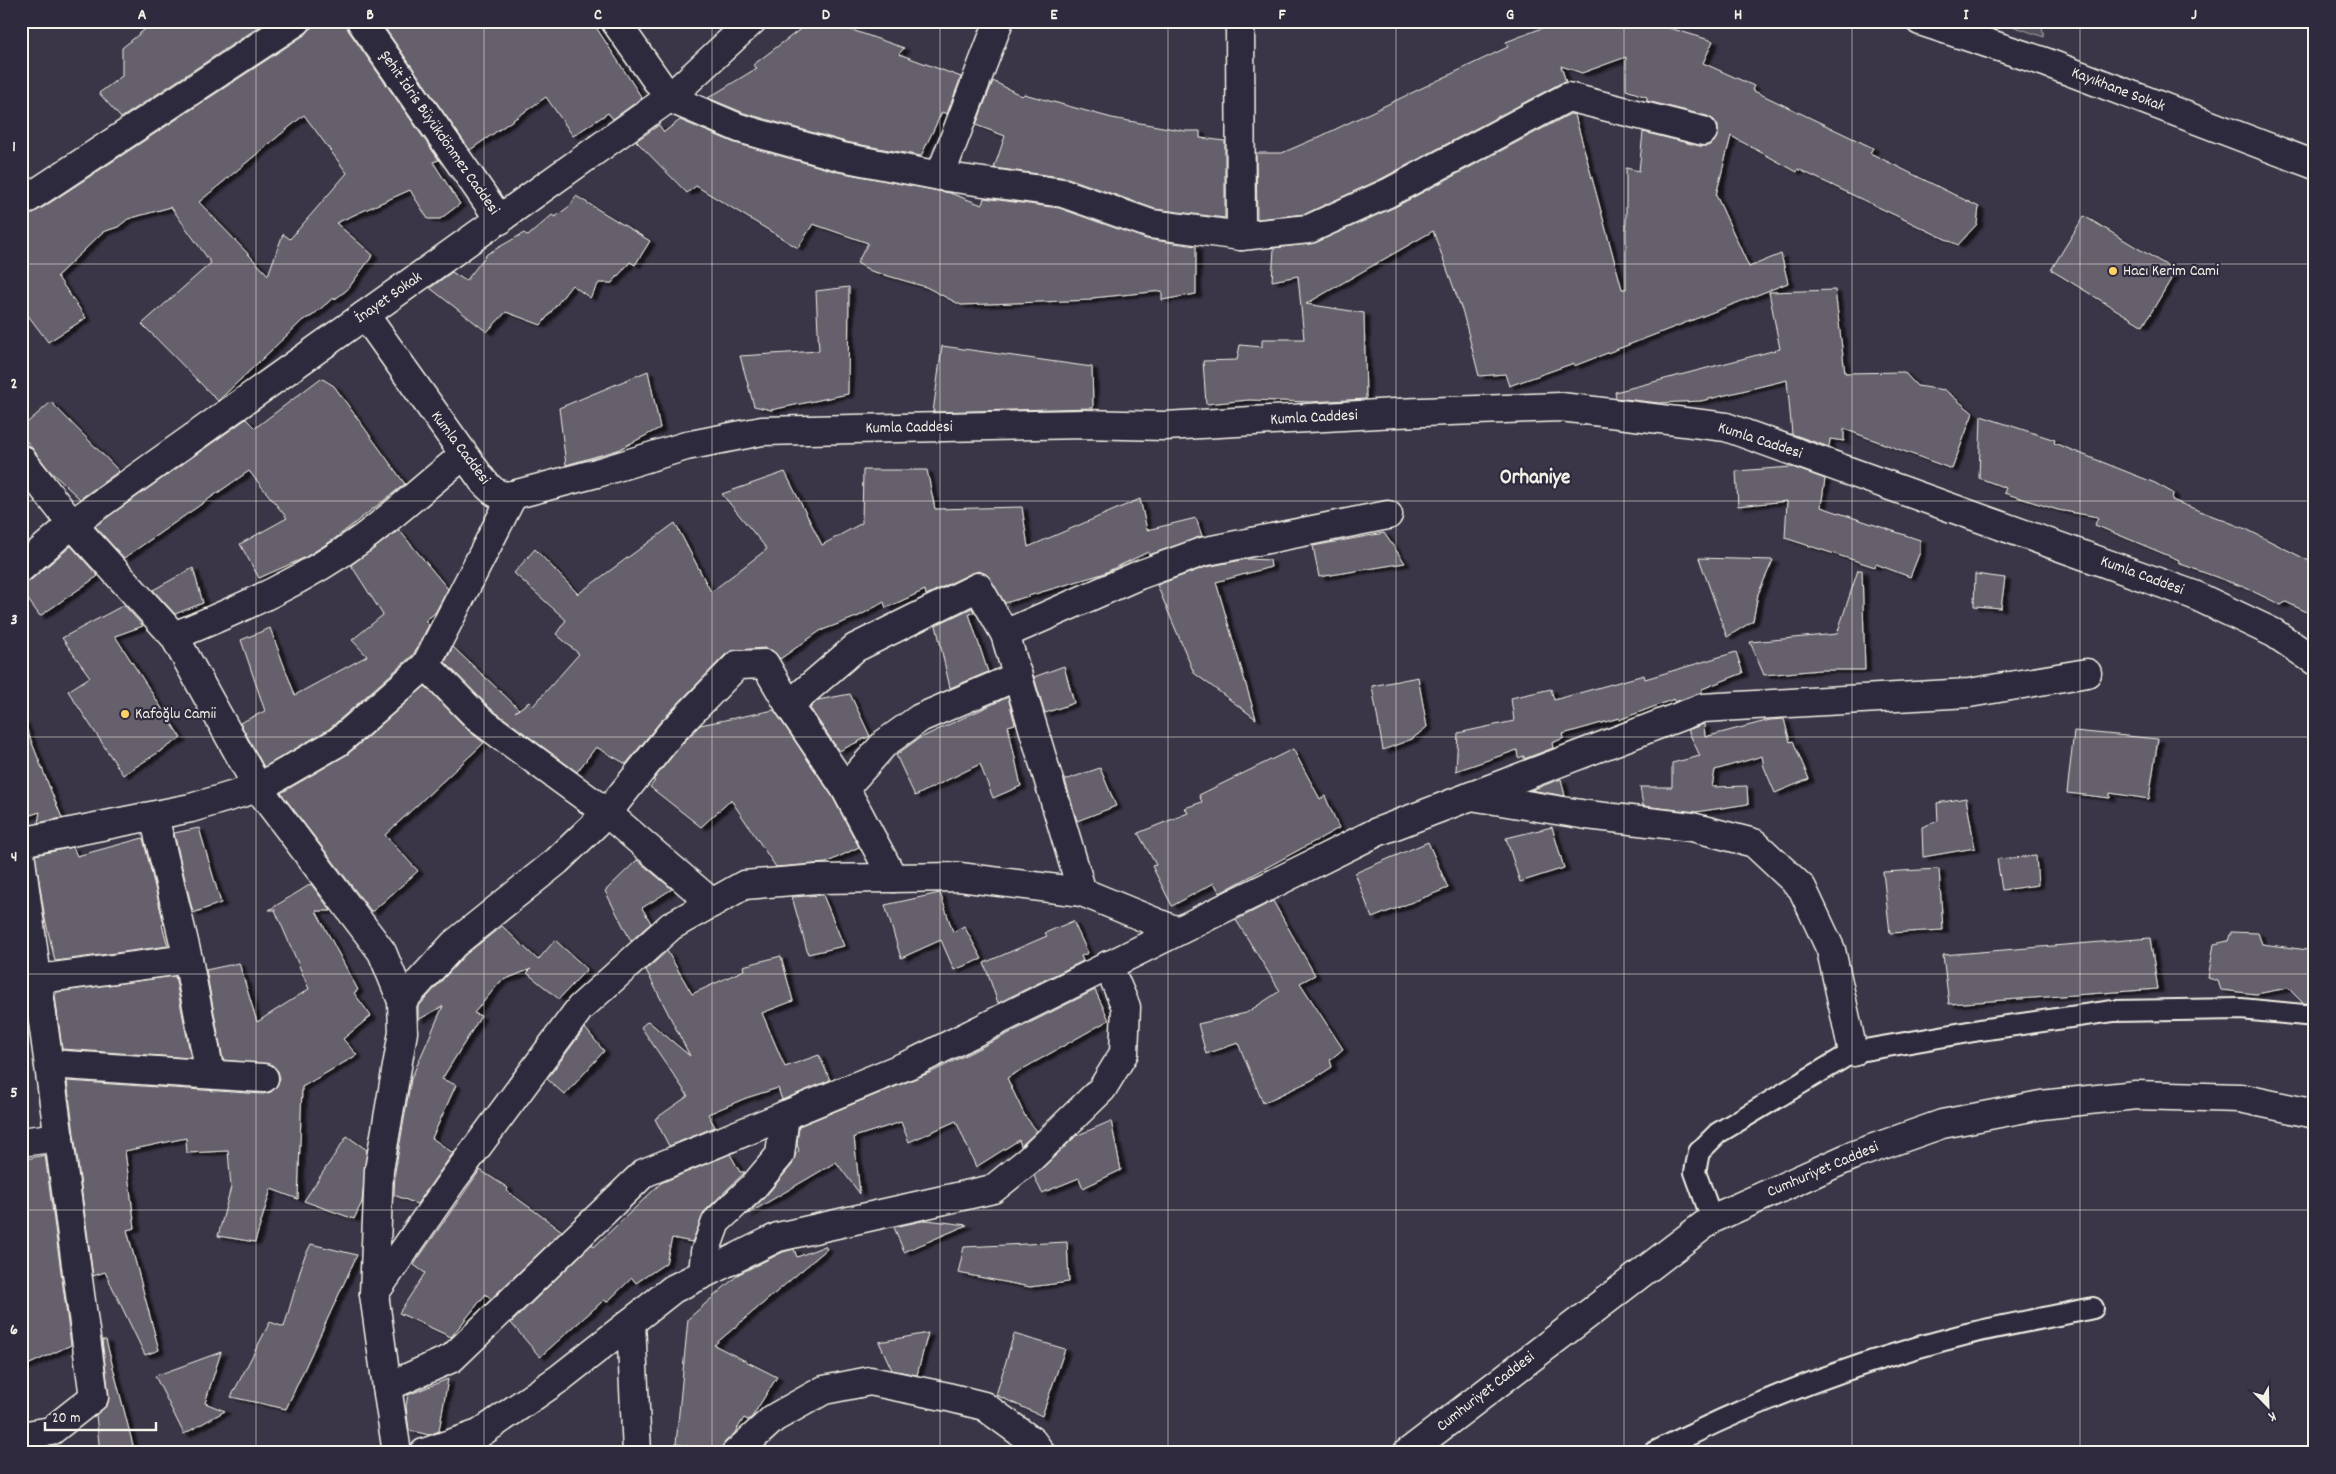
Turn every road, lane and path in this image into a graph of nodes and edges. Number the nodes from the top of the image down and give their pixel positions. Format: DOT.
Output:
graph roads {
  1 [pos="296,21"];
  2 [pos="360,21"];
  3 [pos="615,21"];
  4 [pos="752,21"];
  5 [pos="999,21"];
  6 [pos="1240,21"];
  7 [pos="1920,21"];
  8 [pos="669,98"];
  9 [pos="1703,132"];
  10 [pos="2315,165"];
  11 [pos="940,176"];
  12 [pos="21,203"];
  13 [pos="500,220"];
  14 [pos="1241,236"];
  15 [pos="365,315"];
  16 [pos="464,454"];
  17 [pos="21,459"];
  18 [pos="514,495"];
  19 [pos="1388,515"];
  20 [pos="72,524"];
  21 [pos="21,568"];
  22 [pos="1005,634"];
  23 [pos="174,636"];
  24 [pos="2315,661"];
  25 [pos="426,666"];
  26 [pos="2086,673"];
  27 [pos="1018,676"];
  28 [pos="789,705"];
  29 [pos="258,788"];
  30 [pos="845,788"];
  31 [pos="1471,796"];
  32 [pos="607,813"];
  33 [pos="154,816"];
  34 [pos="21,842"];
  35 [pos="21,860"];
  36 [pos="893,878"];
  37 [pos="1082,892"];
  38 [pos="712,903"];
  39 [pos="1177,931"];
  40 [pos="188,959"];
  41 [pos="1108,965"];
  42 [pos="39,979"];
  43 [pos="402,1001"];
  44 [pos="2315,1016"];
  45 [pos="1853,1052"];
  46 [pos="49,1064"];
  47 [pos="210,1074"];
  48 [pos="264,1078"];
  49 [pos="2315,1114"];
  50 [pos="785,1115"];
  51 [pos="59,1138"];
  52 [pos="21,1142"];
  53 [pos="1712,1219"];
  54 [pos="703,1274"];
  55 [pos="374,1294"];
  56 [pos="2093,1308"];
  57 [pos="631,1322"];
  58 [pos="387,1387"];
  59 [pos="21,1436"];
  60 [pos="397,1453"];
  61 [pos="424,1453"];
  62 [pos="637,1453"];
  63 [pos="736,1453"];
  64 [pos="1041,1453"];
  65 [pos="1407,1453"];
  66 [pos="1653,1453"];
  1 -- 12 [label="street"];
  2 -- 13 [label="street, Şehit İdris Büyükdönmez Caddesi"];
  3 -- 8 [label="street"];
  4 -- 8 [label="street, İnayet Sokak"];
  5 -- 11 [label="street"];
  6 -- 14 [label="street"];
  7 -- 10 [label="street, Kayıkhane Sokak"];
  8 -- 11 [label="street"];
  8 -- 13 [label="street, İnayet Sokak"];
  9 -- 14 [label="street"];
  11 -- 14 [label="street"];
  13 -- 15 [label="street, İnayet Sokak"];
  15 -- 16 [label="street, Kumla Caddesi"];
  15 -- 20 [label="street, İnayet Sokak"];
  16 -- 18 [label="street, Kumla Caddesi"];
  16 -- 23 [label="street"];
  17 -- 20 [label="street"];
  18 -- 24 [label="street, Kumla Caddesi"];
  18 -- 25 [label="street"];
  19 -- 22 [label="street"];
  20 -- 21 [label="street, İnayet Sokak"];
  20 -- 23 [label="street"];
  22 -- 27 [label="street"];
  22 -- 28 [label="street"];
  23 -- 29 [label="street"];
  25 -- 29 [label="street"];
  25 -- 32 [label="street"];
  26 -- 31 [label="street"];
  27 -- 30 [label="street"];
  27 -- 37 [label="street"];
  28 -- 30 [label="street"];
  28 -- 32 [label="street"];
  29 -- 33 [label="street"];
  29 -- 43 [label="street"];
  30 -- 36 [label="street"];
  31 -- 39 [label="street"];
  31 -- 45 [label="street"];
  32 -- 38 [label="street"];
  32 -- 43 [label="street"];
  33 -- 34 [label="street"];
  33 -- 40 [label="street"];
  35 -- 42 [label="street"];
  36 -- 37 [label="street"];
  36 -- 38 [label="street"];
  37 -- 39 [label="street"];
  38 -- 55 [label="street"];
  39 -- 41 [label="street"];
  40 -- 42 [label="street"];
  40 -- 47 [label="street"];
  41 -- 50 [label="street"];
  41 -- 54 [label="street"];
  42 -- 46 [label="street"];
  43 -- 55 [label="street"];
  44 -- 45 [label="lane"];
  45 -- 53 [label="lane"];
  46 -- 47 [label="street"];
  46 -- 51 [label="street"];
  47 -- 48 [label="street"];
  49 -- 53 [label="street, Cumhuriyet Caddesi"];
  50 -- 54 [label="street"];
  50 -- 58 [label="street"];
  51 -- 52 [label="street"];
  51 -- 59 [label="street"];
  53 -- 65 [label="street, Cumhuriyet Caddesi"];
  54 -- 57 [label="street"];
  55 -- 58 [label="street"];
  56 -- 66 [label="lane"];
  57 -- 61 [label="street"];
  57 -- 62 [label="street"];
  58 -- 60 [label="street"];
  63 -- 64 [label="street"];
}
